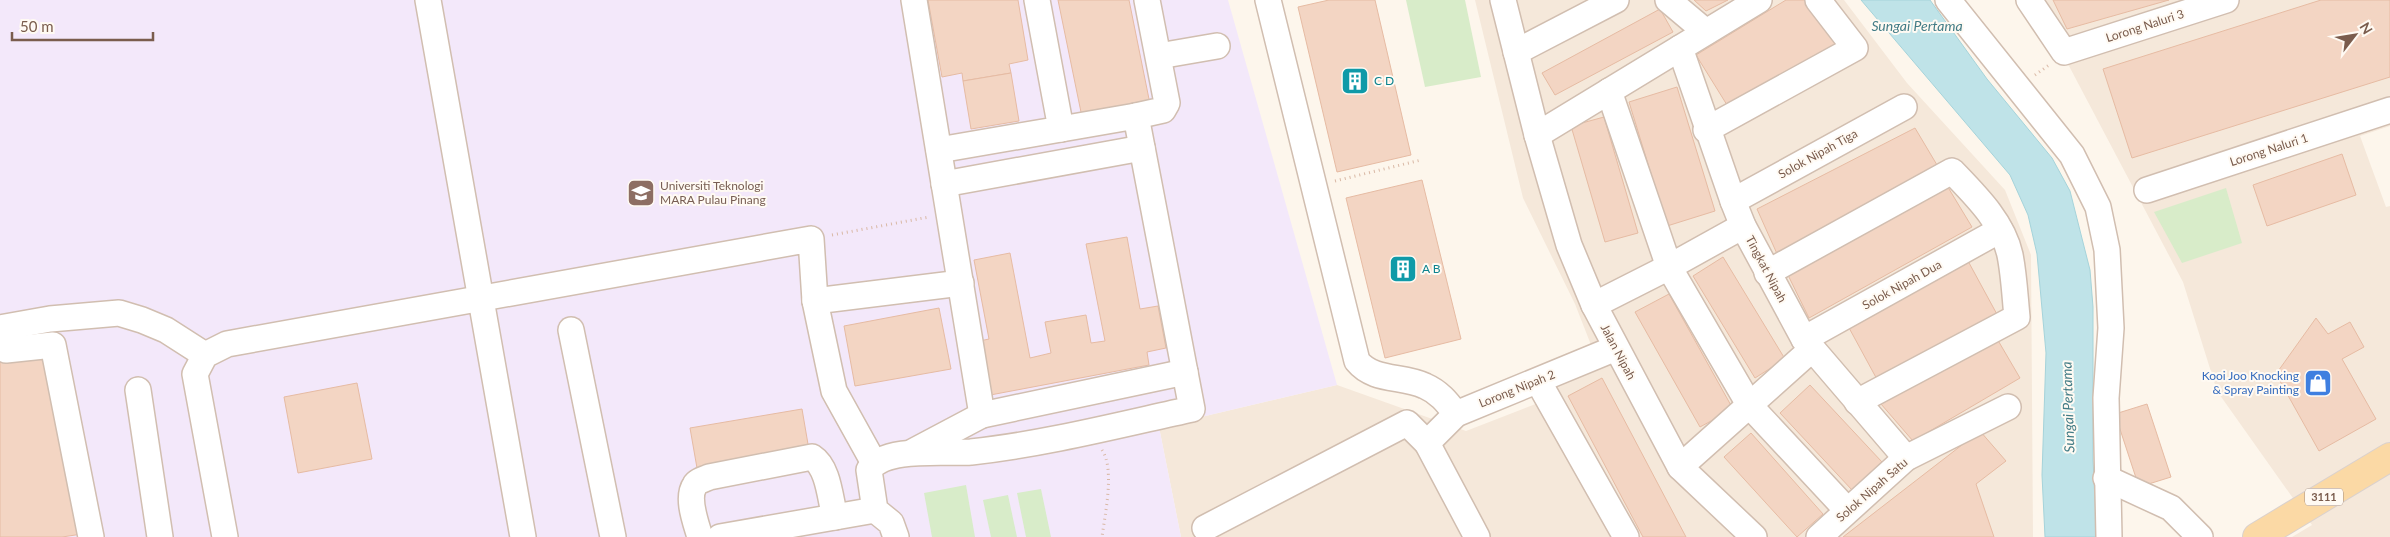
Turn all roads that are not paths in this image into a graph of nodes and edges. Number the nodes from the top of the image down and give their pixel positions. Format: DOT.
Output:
graph roads {
  1 [pos="428,0"];
  2 [pos="914,0"];
  3 [pos="1037,0"];
  4 [pos="1147,0"];
  5 [pos="1268,0"];
  6 [pos="1503,0"];
  7 [pos="1616,0"];
  8 [pos="1668,0"];
  9 [pos="1759,0"];
  10 [pos="1818,0"];
  11 [pos="1948,0"];
  12 [pos="2029,0"];
  13 [pos="2226,0"];
  14 [pos="1706,32"];
  15 [pos="1217,46"];
  16 [pos="1680,48"];
  17 [pos="1516,52"];
  18 [pos="1159,56"];
  19 [pos="1609,91"];
  20 [pos="1904,107"];
  21 [pos="2390,110"];
  22 [pos="1136,116"];
  23 [pos="1061,129"];
  24 [pos="1706,130"];
  25 [pos="1537,135"];
  26 [pos="1142,148"];
  27 [pos="939,150"];
  28 [pos="944,184"];
  29 [pos="2147,190"];
  30 [pos="1733,201"];
  31 [pos="1743,226"];
  32 [pos="2000,230"];
  33 [pos="1669,267"];
  34 [pos="1768,273"];
  35 [pos="961,283"];
  36 [pos="482,300"];
  37 [pos="815,301"];
  38 [pos="1594,304"];
  39 [pos="572,330"];
  40 [pos="3,339"];
  41 [pos="1808,344"];
  42 [pos="1616,348"];
  43 [pos="205,355"];
  44 [pos="1185,372"];
  45 [pos="1538,381"];
  46 [pos="138,390"];
  47 [pos="1857,402"];
  48 [pos="1750,406"];
  49 [pos="2008,406"];
  50 [pos="1456,414"];
  51 [pos="982,415"];
  52 [pos="1427,443"];
  53 [pos="908,454"];
  54 [pos="2390,457"];
  55 [pos="1906,458"];
  56 [pos="874,463"];
  57 [pos="1680,467"];
  58 [pos="2106,478"];
  59 [pos="875,510"];
  60 [pos="1847,510"];
  61 [pos="835,517"];
  62 [pos="1205,528"];
  63 [pos="91,537"];
  64 [pos="160,537"];
  65 [pos="225,537"];
  66 [pos="523,537"];
  67 [pos="613,537"];
  68 [pos="700,537"];
  69 [pos="720,537"];
  70 [pos="896,537"];
  71 [pos="1477,537"];
  72 [pos="1626,537"];
  73 [pos="1754,537"];
  74 [pos="1819,537"];
  75 [pos="2109,537"];
  76 [pos="2200,537"];
  77 [pos="2257,537"];
  1 -- 36 [label="street"];
  2 -- 27 [label="street"];
  3 -- 23 [label="street"];
  4 -- 18 [label="street"];
  5 -- 50 [label="street"];
  6 -- 17 [label="street, Jalan Nipah"];
  7 -- 17 [label="street"];
  8 -- 14 [label="street"];
  9 -- 14 [label="street"];
  10 -- 24 [label="street"];
  11 -- 58 [label="street"];
  12 -- 13 [label="street, Lorong Naluri 3"];
  14 -- 16 [label="street"];
  15 -- 18 [label="street"];
  16 -- 19 [label="street"];
  16 -- 24 [label="street, Tingkat Nipah"];
  17 -- 25 [label="street, Jalan Nipah"];
  18 -- 22 [label="street"];
  19 -- 25 [label="street"];
  19 -- 33 [label="street"];
  20 -- 30 [label="street, Solok Nipah Tiga"];
  21 -- 29 [label="street, Lorong Naluri 1"];
  22 -- 23 [label="street"];
  22 -- 26 [label="street"];
  23 -- 27 [label="street"];
  24 -- 30 [label="street, Tingkat Nipah"];
  25 -- 38 [label="street, Jalan Nipah"];
  26 -- 28 [label="street"];
  26 -- 44 [label="street"];
  27 -- 28 [label="street"];
  28 -- 35 [label="street"];
  30 -- 31 [label="street, Tingkat Nipah"];
  31 -- 33 [label="street"];
  31 -- 34 [label="street, Tingkat Nipah"];
  32 -- 34 [label="street"];
  32 -- 41 [label="street, Solok Nipah Dua"];
  32 -- 47 [label="street"];
  33 -- 38 [label="street"];
  33 -- 48 [label="street"];
  34 -- 41 [label="street, Tingkat Nipah"];
  35 -- 37 [label="street"];
  35 -- 51 [label="street"];
  36 -- 37 [label="street"];
  36 -- 43 [label="street"];
  36 -- 66 [label="street"];
  37 -- 56 [label="street"];
  38 -- 42 [label="street, Jalan Nipah"];
  39 -- 67 [label="street"];
  40 -- 43 [label="street"];
  40 -- 63 [label="street"];
  41 -- 47 [label="street, Tingkat Nipah"];
  41 -- 48 [label="street, Solok Nipah Dua"];
  42 -- 45 [label="street, Lorong Nipah 2"];
  42 -- 57 [label="street, Jalan Nipah"];
  43 -- 65 [label="street"];
  44 -- 51 [label="street"];
  44 -- 53 [label="street"];
  45 -- 50 [label="street, Lorong Nipah 2"];
  45 -- 72 [label="street"];
  46 -- 64 [label="street"];
  47 -- 55 [label="street, Tingkat Nipah"];
  48 -- 57 [label="street, Solok Nipah Dua"];
  48 -- 60 [label="street"];
  49 -- 55 [label="street, Solok Nipah Satu"];
  50 -- 52 [label="street, Lorong Nipah 2"];
  51 -- 53 [label="street"];
  52 -- 62 [label="street"];
  52 -- 71 [label="street"];
  53 -- 56 [label="street"];
  54 -- 77 [label="main road, 3111"];
  55 -- 60 [label="street, Solok Nipah Satu"];
  56 -- 59 [label="street"];
  57 -- 73 [label="street, Jalan Nipah"];
  58 -- 75 [label="street"];
  58 -- 76 [label="street"];
  59 -- 61 [label="street"];
  59 -- 70 [label="street"];
  60 -- 74 [label="street, Solok Nipah Satu"];
  61 -- 68 [label="street"];
  61 -- 69 [label="street"];
}
